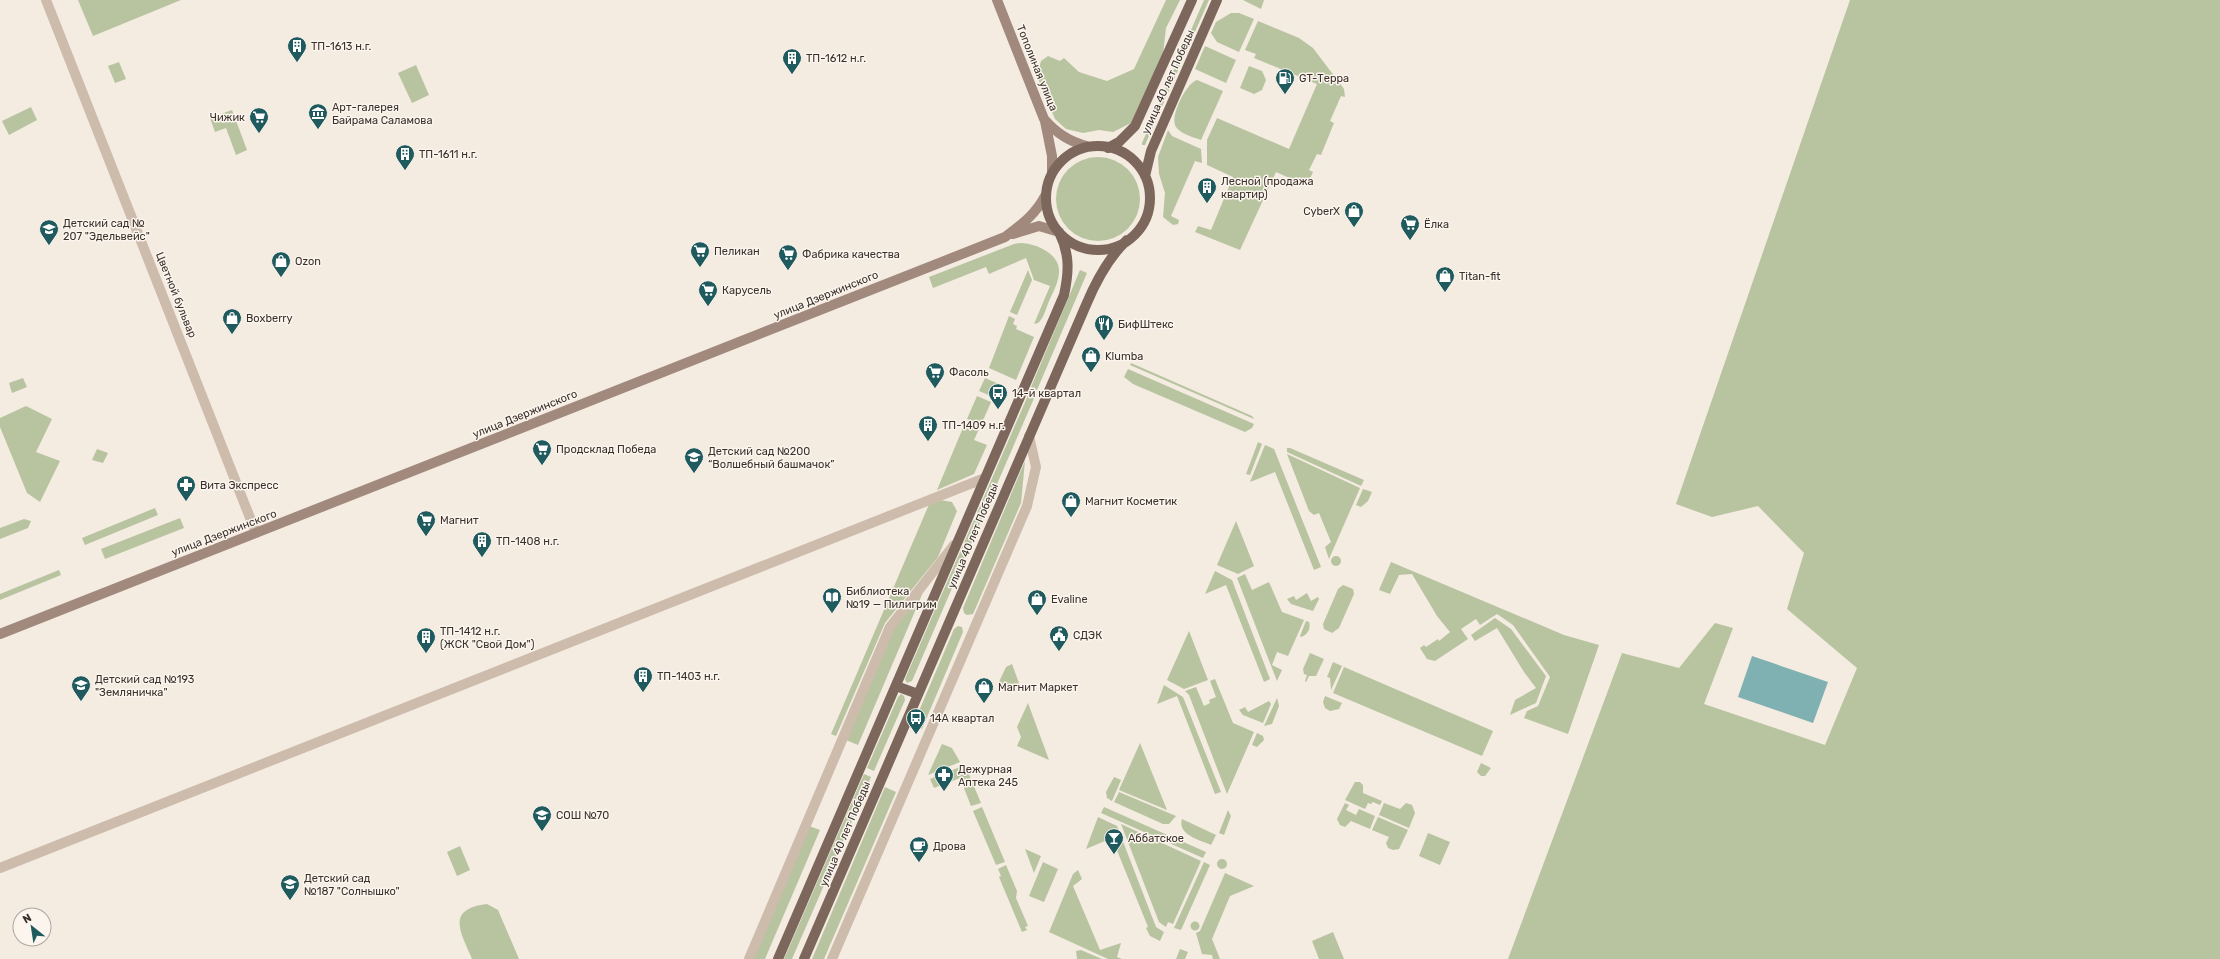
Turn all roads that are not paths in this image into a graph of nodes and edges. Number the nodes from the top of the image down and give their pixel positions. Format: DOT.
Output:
graph roads {
  1 [pos="46,0"];
  2 [pos="997,0"];
  3 [pos="1192,0"];
  4 [pos="1217,0"];
  5 [pos="1044,119"];
  6 [pos="1087,146"];
  7 [pos="1108,148"];
  8 [pos="1052,172"];
  9 [pos="1145,176"];
  10 [pos="1045,196"];
  11 [pos="1059,232"];
  12 [pos="1005,237"];
  13 [pos="1127,240"];
  14 [pos="1029,436"];
  15 [pos="985,478"];
  16 [pos="256,533"];
  17 [pos="959,539"];
  18 [pos="0,634"];
  19 [pos="896,686"];
  20 [pos="918,694"];
  21 [pos="0,868"];
  22 [pos="749,959"];
  23 [pos="778,959"];
  24 [pos="804,959"];
  25 [pos="832,959"];
  1 -- 16 [label="street, Цветной бульвар"];
  2 -- 5 [label="main road, Тополиная улица"];
  3 -- 7 [label="main road, улица 40 лет Победы"];
  4 -- 9 [label="main road, улица 40 лет Победы"];
  5 -- 6 [label="main road, Тополиная улица"];
  5 -- 8 [label="main road"];
  6 -- 7 [label="main road"];
  6 -- 8 [label="main road"];
  7 -- 9 [label="main road"];
  8 -- 10 [label="main road"];
  9 -- 13 [label="main road"];
  10 -- 11 [label="main road"];
  10 -- 12 [label="main road, улица Дзержинского"];
  11 -- 12 [label="main road"];
  11 -- 13 [label="main road"];
  11 -- 15 [label="main road, улица 40 лет Победы"];
  12 -- 16 [label="main road, улица Дзержинского"];
  13 -- 14 [label="main road, улица 40 лет Победы"];
  14 -- 20 [label="main road, улица 40 лет Победы"];
  14 -- 25 [label="street"];
  15 -- 17 [label="main road, улица 40 лет Победы"];
  15 -- 21 [label="street"];
  16 -- 18 [label="main road, улица Дзержинского"];
  17 -- 19 [label="main road, улица 40 лет Победы"];
  17 -- 22 [label="street"];
  19 -- 20 [label="main road"];
  19 -- 23 [label="main road, улица 40 лет Победы"];
  20 -- 24 [label="main road, улица 40 лет Победы"];
}
